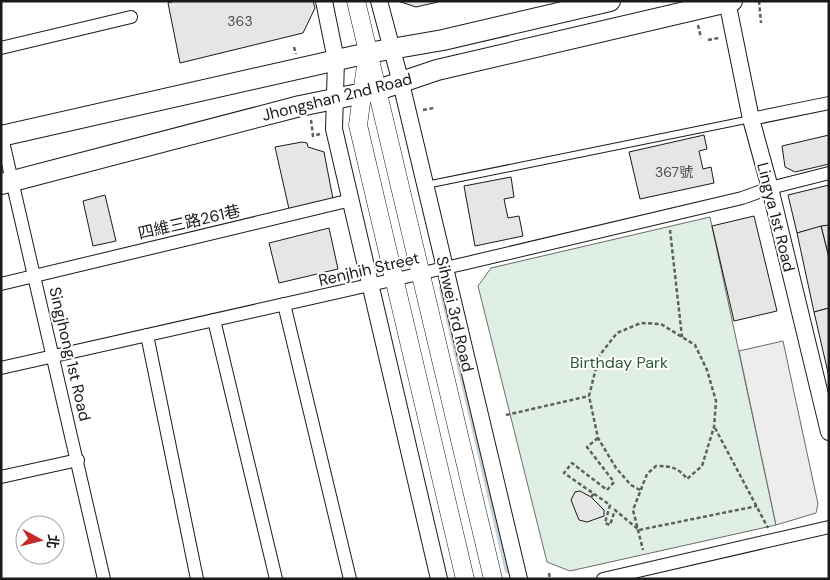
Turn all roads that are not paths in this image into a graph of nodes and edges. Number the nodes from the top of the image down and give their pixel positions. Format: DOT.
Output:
graph roads {
  1 [pos="324,1"];
  2 [pos="356,1"];
  3 [pos="379,1"];
  4 [pos="610,1"];
  5 [pos="729,2"];
  6 [pos="131,17"];
  7 [pos="1,48"];
  8 [pos="390,49"];
  9 [pos="368,53"];
  10 [pos="336,60"];
  11 [pos="401,83"];
  12 [pos="370,91"];
  13 [pos="334,100"];
  14 [pos="829,102"];
  15 [pos="751,119"];
  16 [pos="2,135"];
  17 [pos="829,173"];
  18 [pos="7,183"];
  19 [pos="424,185"];
  20 [pos="770,188"];
  21 [pos="350,200"];
  22 [pos="444,268"];
  23 [pos="421,274"];
  24 [pos="35,276"];
  25 [pos="395,280"];
  26 [pos="1,284"];
  27 [pos="370,285"];
  28 [pos="284,304"];
  29 [pos="214,320"];
  30 [pos="147,335"];
  31 [pos="54,357"];
  32 [pos="1,368"];
  33 [pos="829,432"];
  34 [pos="78,460"];
  35 [pos="1,477"];
  36 [pos="829,527"];
  37 [pos="104,579"];
  38 [pos="197,579"];
  39 [pos="276,579"];
  40 [pos="350,579"];
  41 [pos="440,579"];
  42 [pos="465,579"];
  43 [pos="493,579"];
  44 [pos="519,579"];
  45 [pos="603,579"];
  1 -- 10 [label="street"];
  2 -- 9 [label="main road"];
  3 -- 8 [label="street, Sihwei 3rd Road"];
  4 -- 8 [label="main road, Jhongshan 2nd Road"];
  5 -- 11 [label="main road, Jhongshan 2nd Road"];
  5 -- 15 [label="street, Lingya 1st Road"];
  6 -- 7 [label="street"];
  8 -- 9 [label="main road, Jhongshan 2nd Road"];
  8 -- 11 [label="street, Sihwei 3rd Road"];
  9 -- 10 [label="main road, Jhongshan 2nd Road"];
  9 -- 12 [label="main road"];
  10 -- 13 [label="street"];
  10 -- 16 [label="main road, Jhongshan 2nd Road"];
  11 -- 12 [label="main road, Jhongshan 2nd Road"];
  11 -- 19 [label="street, Sihwei 3rd Road"];
  12 -- 13 [label="main road, Jhongshan 2nd Road"];
  12 -- 23 [label="main road, Sihwei 3rd Road"];
  12 -- 25 [label="main road"];
  13 -- 18 [label="main road, Jhongshan 2nd Road"];
  13 -- 21 [label="street"];
  14 -- 15 [label="street"];
  15 -- 19 [label="lane"];
  15 -- 20 [label="street, Lingya 1st Road"];
  16 -- 18 [label="street, Singjhong 1st Road"];
  17 -- 20 [label="street, Renjhih Street"];
  18 -- 24 [label="street, Singjhong 1st Road"];
  19 -- 22 [label="street, Sihwei 3rd Road"];
  20 -- 22 [label="street, Renjhih Street"];
  20 -- 33 [label="street, Lingya 1st Road"];
  21 -- 24 [label="street, 四維三路261巷"];
  21 -- 27 [label="street"];
  22 -- 23 [label="street, Renjhih Street"];
  22 -- 44 [label="street, Sihwei 3rd Road"];
  23 -- 25 [label="street, Renjhih Street"];
  23 -- 43 [label="main road, Sihwei 3rd Road"];
  24 -- 26 [label="street, 四維三路261巷"];
  24 -- 31 [label="street, Singjhong 1st Road"];
  25 -- 27 [label="street, Renjhih Street"];
  25 -- 42 [label="main road"];
  27 -- 28 [label="street, Renjhih Street"];
  27 -- 41 [label="street"];
  28 -- 29 [label="street, Renjhih Street"];
  28 -- 40 [label="street"];
  29 -- 30 [label="street, Renjhih Street"];
  29 -- 39 [label="street"];
  30 -- 31 [label="street, Renjhih Street"];
  30 -- 38 [label="street"];
  31 -- 32 [label="street, Renjhih Street"];
  31 -- 34 [label="street, Singjhong 1st Road"];
  34 -- 35 [label="street"];
  34 -- 37 [label="street, Singjhong 1st Road"];
  36 -- 45 [label="street"];
}
